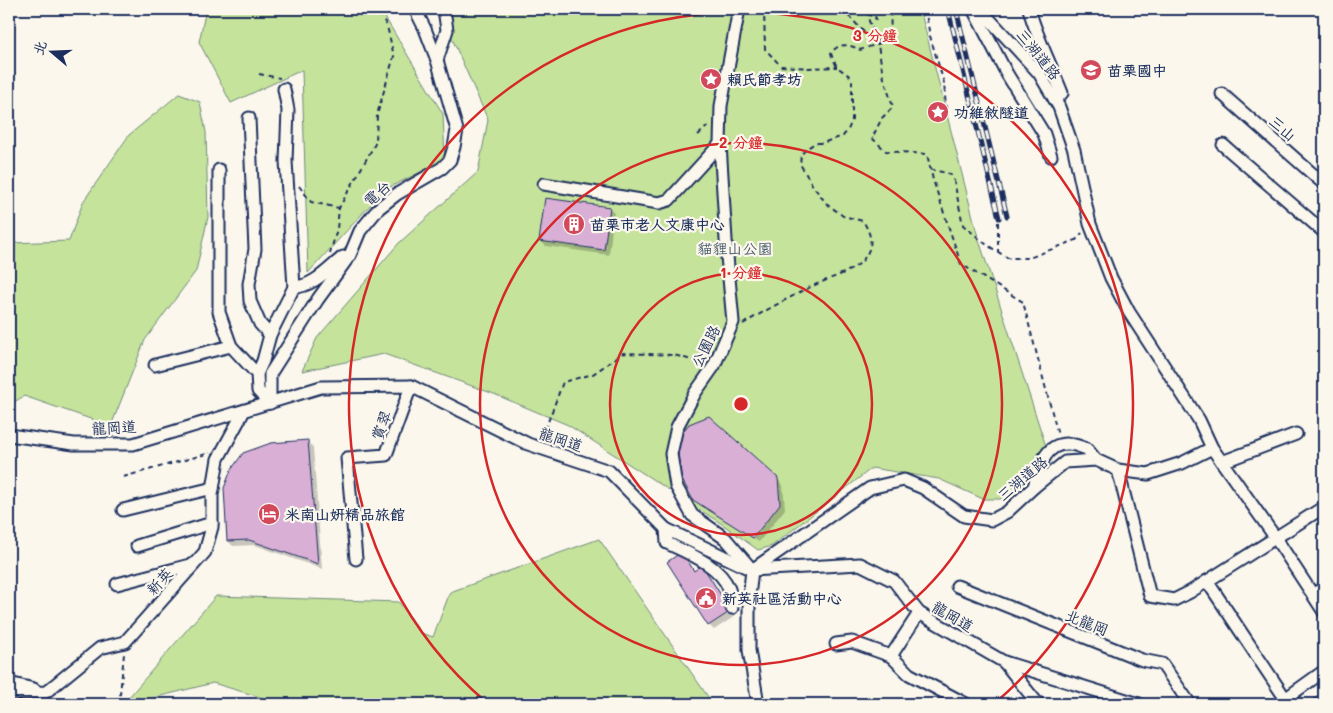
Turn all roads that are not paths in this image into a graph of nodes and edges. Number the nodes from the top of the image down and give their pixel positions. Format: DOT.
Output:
graph roads {
  1 [pos="415,9"];
  2 [pos="444,9"];
  3 [pos="739,9"];
  4 [pos="973,9"];
  5 [pos="980,9"];
  6 [pos="1029,9"];
  7 [pos="437,60"];
  8 [pos="284,89"];
  9 [pos="1222,94"];
  10 [pos="1055,100"];
  11 [pos="249,118"];
  12 [pos="720,144"];
  13 [pos="1223,145"];
  14 [pos="1050,156"];
  15 [pos="219,170"];
  16 [pos="544,184"];
  17 [pos="1324,184"];
  18 [pos="1324,232"];
  19 [pos="350,255"];
  20 [pos="294,286"];
  21 [pos="270,334"];
  22 [pos="231,346"];
  23 [pos="155,365"];
  24 [pos="257,374"];
  25 [pos="411,386"];
  26 [pos="270,403"];
  27 [pos="244,411"];
  28 [pos="1296,434"];
  29 [pos="9,435"];
  30 [pos="1212,448"];
  31 [pos="1096,460"];
  32 [pos="1222,462"];
  33 [pos="1118,470"];
  34 [pos="1034,487"];
  35 [pos="214,488"];
  36 [pos="1324,506"];
  37 [pos="123,510"];
  38 [pos="212,523"];
  39 [pos="666,529"];
  40 [pos="1276,537"];
  41 [pos="137,546"];
  42 [pos="356,558"];
  43 [pos="194,564"];
  44 [pos="752,570"];
  45 [pos="1207,581"];
  46 [pos="117,584"];
  47 [pos="957,586"];
  48 [pos="1324,588"];
  49 [pos="1313,594"];
  50 [pos="732,608"];
  51 [pos="1324,612"];
  52 [pos="919,614"];
  53 [pos="836,644"];
  54 [pos="891,656"];
  55 [pos="1004,662"];
  56 [pos="1324,671"];
  57 [pos="9,683"];
  58 [pos="46,692"];
  59 [pos="9,694"];
  60 [pos="1287,702"];
  61 [pos="758,704"];
  62 [pos="966,704"];
  63 [pos="1038,704"];
  64 [pos="1139,704"];
  65 [pos="1190,704"];
  1 -- 7 [label="street, 電台"];
  2 -- 7 [label="street"];
  3 -- 12 [label="street, 公園路"];
  4 -- 14 [label="street"];
  5 -- 10 [label="street, 三湖道路"];
  6 -- 10 [label="street"];
  7 -- 19 [label="street, 電台"];
  8 -- 20 [label="street"];
  9 -- 17 [label="street, 三山"];
  10 -- 30 [label="street, 三湖道路"];
  11 -- 21 [label="street"];
  12 -- 16 [label="street"];
  12 -- 44 [label="street, 公園路"];
  13 -- 18 [label="street"];
  15 -- 22 [label="street"];
  19 -- 20 [label="street"];
  19 -- 26 [label="street, 電台"];
  20 -- 21 [label="street"];
  21 -- 24 [label="street"];
  22 -- 23 [label="street"];
  22 -- 24 [label="street"];
  24 -- 26 [label="street"];
  25 -- 26 [label="street, 龍岡道"];
  25 -- 39 [label="street, 龍岡道"];
  25 -- 42 [label="street, 賞翠"];
  26 -- 27 [label="street, 龍岡道"];
  27 -- 29 [label="street, 龍岡道"];
  27 -- 35 [label="street, 新英"];
  28 -- 32 [label="street"];
  30 -- 32 [label="street"];
  30 -- 33 [label="street, 三湖道路"];
  31 -- 33 [label="street, 三湖道路"];
  31 -- 34 [label="street, 三湖道路"];
  31 -- 34 [label="street"];
  32 -- 40 [label="street"];
  33 -- 45 [label="street"];
  34 -- 44 [label="street, 三湖道路"];
  35 -- 37 [label="street"];
  35 -- 38 [label="street, 新英"];
  36 -- 40 [label="street"];
  38 -- 41 [label="street"];
  38 -- 43 [label="street, 新英"];
  39 -- 44 [label="street, 龍岡道"];
  39 -- 50 [label="street"];
  40 -- 45 [label="street"];
  40 -- 49 [label="street"];
  43 -- 46 [label="street"];
  43 -- 58 [label="street, 新英"];
  44 -- 52 [label="street, 龍岡道"];
  44 -- 61 [label="street"];
  45 -- 60 [label="street"];
  47 -- 65 [label="street, 北龍岡"];
  48 -- 49 [label="street"];
  49 -- 51 [label="street"];
  52 -- 54 [label="street"];
  52 -- 55 [label="street, 龍岡道"];
  53 -- 54 [label="street"];
  54 -- 62 [label="street"];
  55 -- 63 [label="street, 龍岡道"];
  55 -- 64 [label="street"];
  56 -- 60 [label="street"];
  57 -- 58 [label="street"];
  58 -- 59 [label="street"];
}
